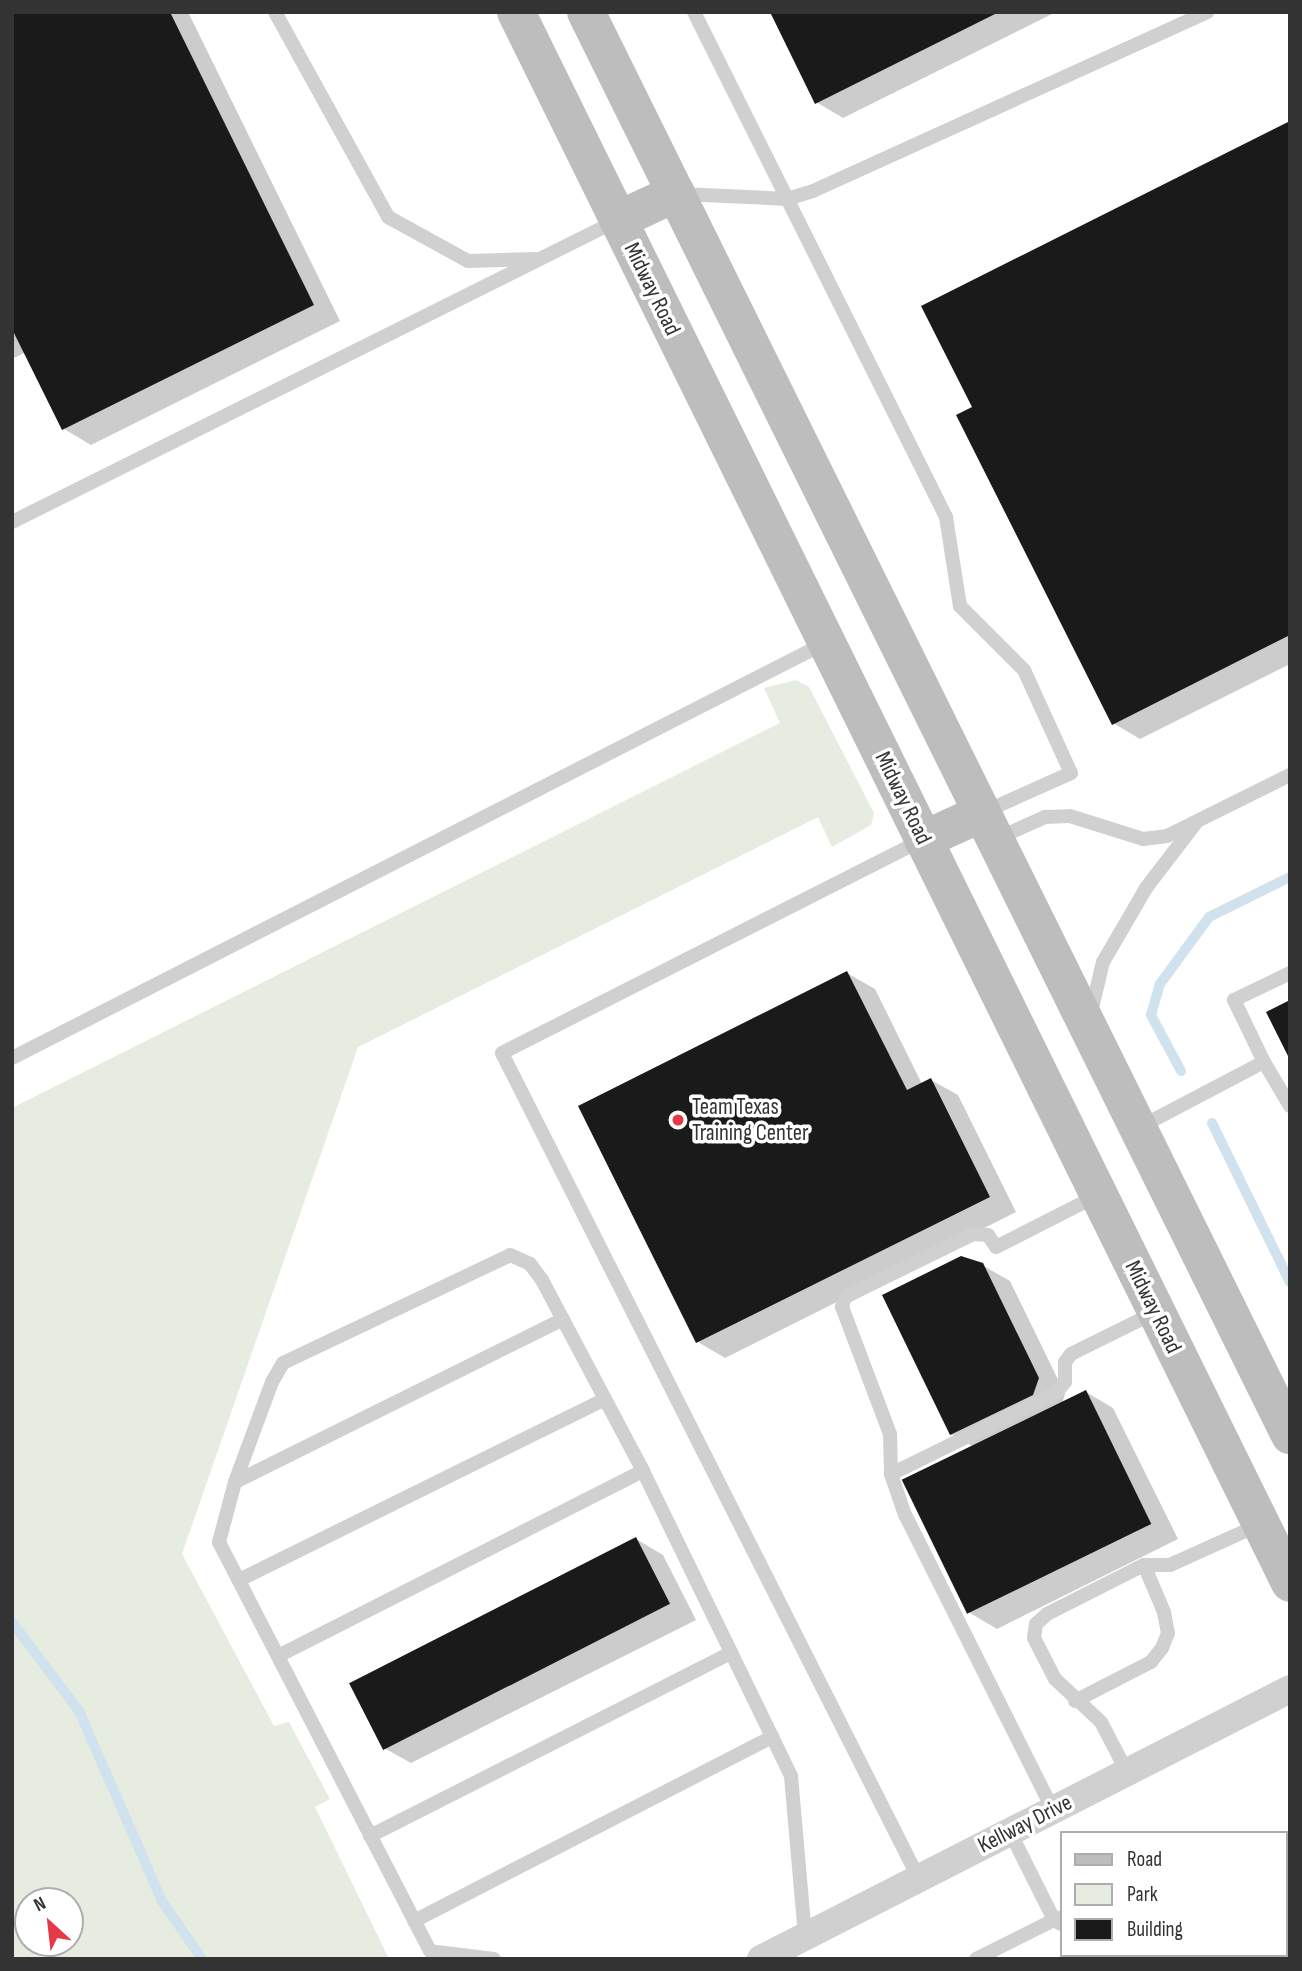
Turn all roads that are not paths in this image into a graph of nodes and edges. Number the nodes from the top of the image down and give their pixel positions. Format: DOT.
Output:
graph roads {
  1 [pos="275,12"];
  2 [pos="516,12"];
  3 [pos="586,12"];
  4 [pos="694,12"];
  5 [pos="1207,12"];
  6 [pos="676,193"];
  7 [pos="787,199"];
  8 [pos="618,220"];
  9 [pos="541,259"];
  10 [pos="12,522"];
  11 [pos="826,642"];
  12 [pos="1290,775"];
  13 [pos="1195,823"];
  14 [pos="989,826"];
  15 [pos="923,839"];
  16 [pos="1290,973"];
  17 [pos="1088,1026"];
  18 [pos="12,1058"];
  19 [pos="1265,1062"];
  20 [pos="1290,1106"];
  21 [pos="1139,1128"];
  22 [pos="1099,1195"];
  23 [pos="1155,1312"];
  24 [pos="563,1319"];
  25 [pos="605,1399"];
  26 [pos="1290,1435"];
  27 [pos="643,1471"];
  28 [pos="891,1474"];
  29 [pos="235,1482"];
  30 [pos="1261,1524"];
  31 [pos="1144,1565"];
  32 [pos="239,1580"];
  33 [pos="1290,1583"];
  34 [pos="731,1653"];
  35 [pos="278,1656"];
  36 [pos="1290,1689"];
  37 [pos="1075,1701"];
  38 [pos="772,1737"];
  39 [pos="1127,1772"];
  40 [pos="1052,1810"];
  41 [pos="1010,1832"];
  42 [pos="370,1836"];
  43 [pos="919,1879"];
  44 [pos="1059,1920"];
  45 [pos="414,1921"];
  46 [pos="804,1937"];
  47 [pos="495,1959"];
  48 [pos="761,1959"];
  49 [pos="976,1959"];
  1 -- 9 [label="lane"];
  2 -- 8 [label="main road, Midway Road"];
  3 -- 6 [label="main road"];
  4 -- 7 [label="lane"];
  5 -- 7 [label="lane"];
  6 -- 7 [label="lane"];
  6 -- 8 [label="main road"];
  6 -- 14 [label="main road"];
  7 -- 14 [label="lane"];
  8 -- 9 [label="lane"];
  8 -- 11 [label="main road, Midway Road"];
  9 -- 10 [label="lane"];
  11 -- 15 [label="main road, Midway Road"];
  11 -- 18 [label="lane"];
  12 -- 13 [label="lane"];
  13 -- 14 [label="lane"];
  13 -- 17 [label="lane"];
  14 -- 15 [label="main road"];
  14 -- 17 [label="main road"];
  15 -- 22 [label="main road, Midway Road"];
  15 -- 43 [label="lane"];
  16 -- 19 [label="lane"];
  17 -- 21 [label="main road"];
  19 -- 20 [label="lane"];
  19 -- 21 [label="lane"];
  21 -- 26 [label="main road"];
  22 -- 23 [label="main road, Midway Road"];
  22 -- 28 [label="lane"];
  23 -- 28 [label="lane"];
  23 -- 30 [label="main road, Midway Road"];
  24 -- 25 [label="lane"];
  24 -- 29 [label="lane"];
  24 -- 29 [label="lane"];
  25 -- 27 [label="lane"];
  25 -- 32 [label="lane"];
  27 -- 34 [label="lane"];
  27 -- 35 [label="lane"];
  28 -- 40 [label="lane"];
  29 -- 32 [label="lane"];
  30 -- 31 [label="lane"];
  30 -- 33 [label="main road, Midway Road"];
  31 -- 37 [label="lane"];
  31 -- 37 [label="lane"];
  32 -- 35 [label="lane"];
  34 -- 38 [label="lane"];
  34 -- 42 [label="lane"];
  35 -- 42 [label="lane"];
  36 -- 39 [label="street, Kellway Drive"];
  37 -- 39 [label="lane"];
  38 -- 45 [label="lane"];
  38 -- 46 [label="lane"];
  39 -- 40 [label="street, Kellway Drive"];
  40 -- 41 [label="street, Kellway Drive"];
  41 -- 43 [label="street, Kellway Drive"];
  41 -- 44 [label="lane"];
  42 -- 45 [label="lane"];
  43 -- 46 [label="street, Kellway Drive"];
  44 -- 49 [label="lane"];
  45 -- 47 [label="lane"];
  46 -- 48 [label="street, Kellway Drive"];
}
